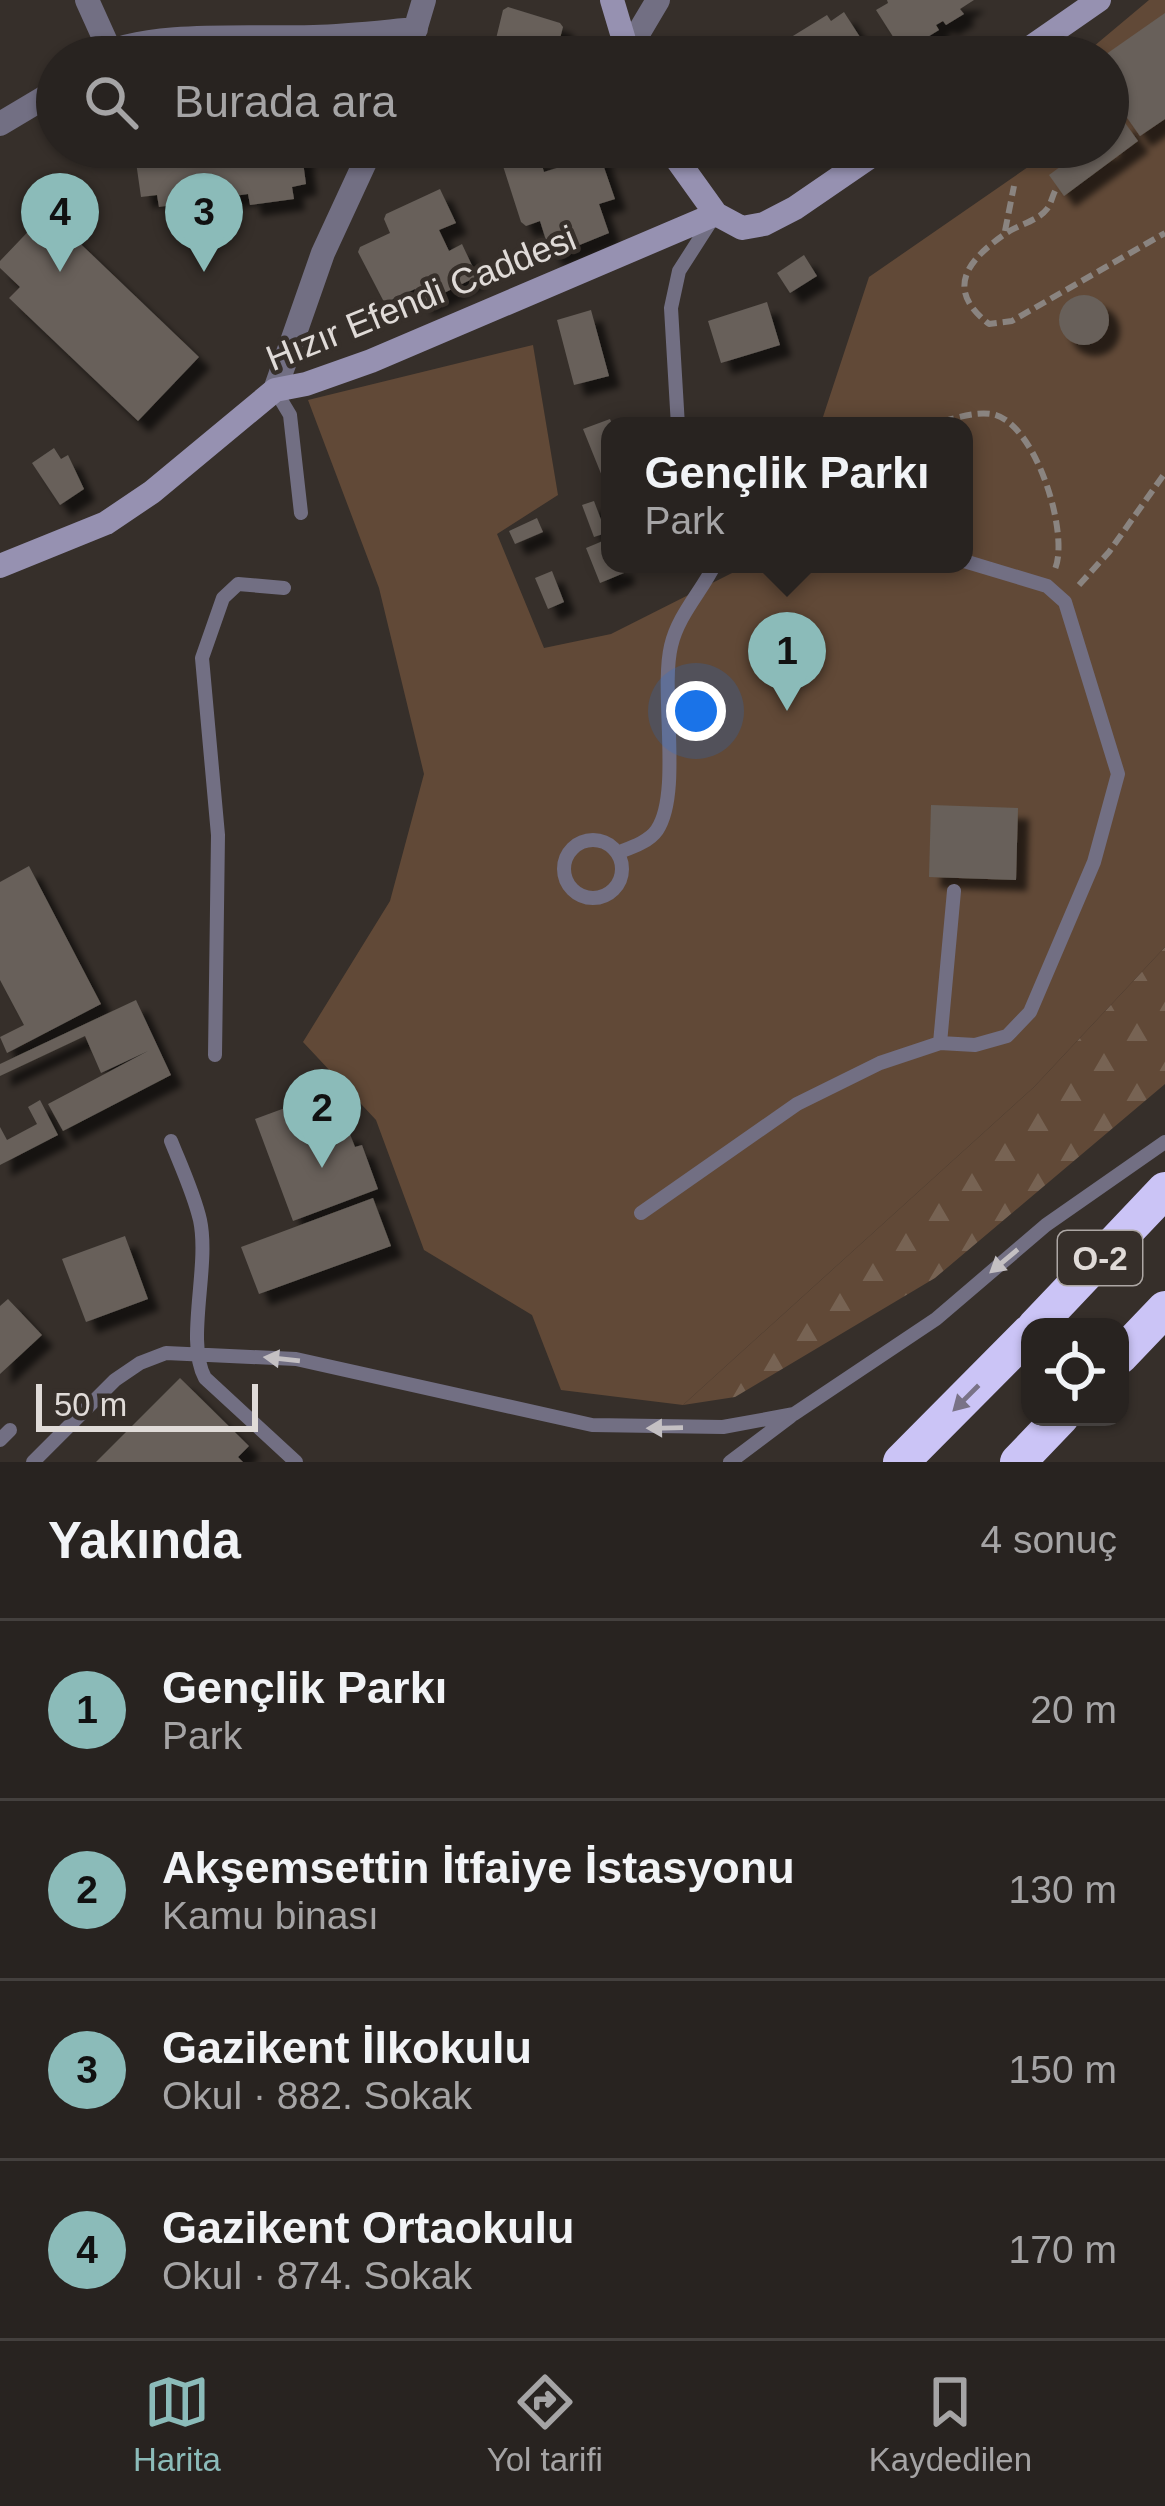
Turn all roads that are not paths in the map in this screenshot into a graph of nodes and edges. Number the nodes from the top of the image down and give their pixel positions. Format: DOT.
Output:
graph roads {
  1 [pos="87,0"];
  2 [pos="424,0"];
  3 [pos="612,0"];
  4 [pos="658,0"];
  5 [pos="1099,0"];
  6 [pos="416,29"];
  7 [pos="100,36"];
  8 [pos="330,36"];
  9 [pos="414,36"];
  10 [pos="623,36"];
  11 [pos="636,36"];
  12 [pos="1047,36"];
  13 [pos="36,103"];
  14 [pos="0,124"];
  15 [pos="362,168"];
  16 [pos="683,168"];
  17 [pos="853,168"];
  18 [pos="716,214"];
  19 [pos="275,390"];
  20 [pos="677,417"];
  21 [pos="301,513"];
  22 [pos="973,564"];
  23 [pos="0,566"];
  24 [pos="709,573"];
  25 [pos="284,588"];
  26 [pos="617,854"];
  27 [pos="954,891"];
  28 [pos="940,1043"];
  29 [pos="215,1055"];
  30 [pos="171,1141"];
  31 [pos="1165,1142"];
  32 [pos="1165,1190"];
  33 [pos="641,1213"];
  34 [pos="1165,1309"];
  35 [pos="1043,1318"];
  36 [pos="1021,1341"];
  37 [pos="1129,1347"];
  38 [pos="197,1352"];
  39 [pos="794,1414"];
  40 [pos="1052,1426"];
  41 [pos="33,1462"];
  42 [pos="296,1462"];
  43 [pos="730,1462"];
  44 [pos="901,1462"];
  45 [pos="1018,1462"];
  1 -- 7 [label="street"];
  2 -- 6 [label="street"];
  3 -- 10 [label="street"];
  4 -- 11 [label="street"];
  5 -- 12 [label="street"];
  6 -- 8 [label="street"];
  6 -- 9 [label="street"];
  13 -- 14 [label="street"];
  15 -- 19 [label="street"];
  16 -- 18 [label="street"];
  17 -- 18 [label="street, Hızır Efendi Caddesi"];
  18 -- 19 [label="street, Hızır Efendi Caddesi"];
  18 -- 20 [label="lane"];
  19 -- 21 [label="lane"];
  19 -- 23 [label="street, Hızır Efendi Caddesi"];
  22 -- 28 [label="lane"];
  24 -- 26 [label="lane"];
  25 -- 29 [label="lane"];
  26 -- 26 [label="lane"];
  27 -- 28 [label="lane"];
  28 -- 33 [label="lane"];
  30 -- 38 [label="lane"];
  31 -- 39 [label="lane, one-way"];
  32 -- 35 [label="highway, O-2"];
  34 -- 37 [label="highway, O-2"];
  36 -- 44 [label="highway, O-2, one-way"];
  39 -- 38 [label="lane, one-way"];
  38 -- 41 [label="lane"];
  38 -- 42 [label="lane"];
  39 -- 43 [label="lane"];
  40 -- 45 [label="highway"];
}
